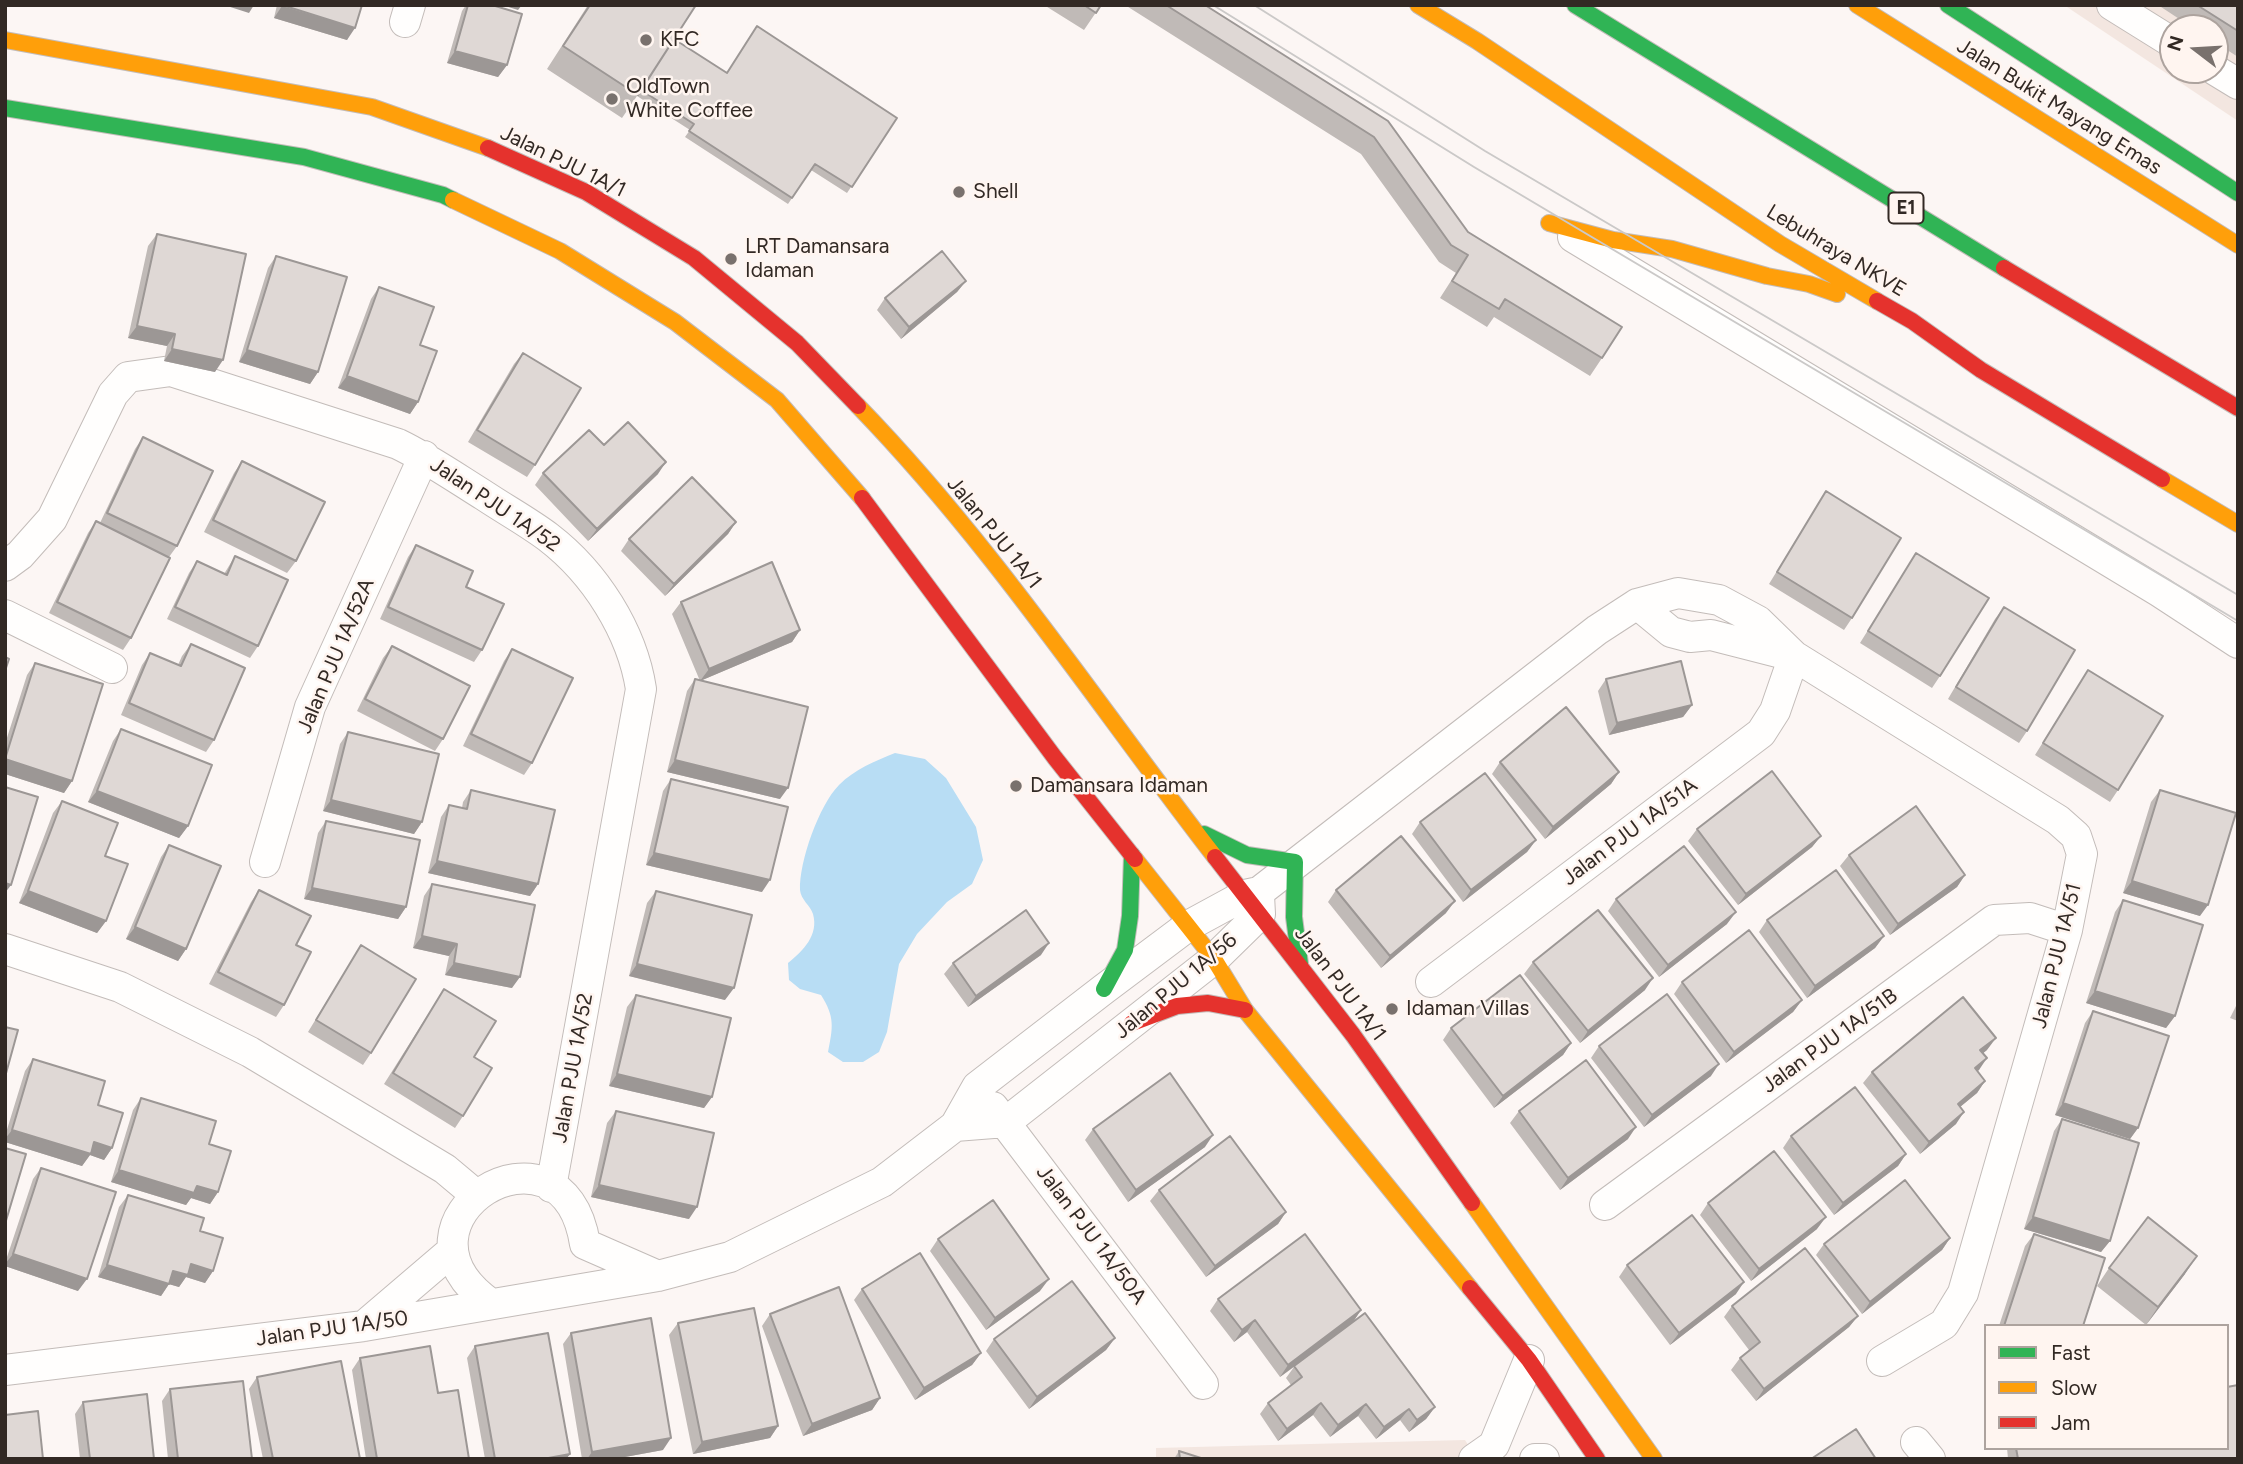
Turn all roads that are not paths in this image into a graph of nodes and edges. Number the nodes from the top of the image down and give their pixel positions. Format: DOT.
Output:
graph roads {
  1 [pos="1418,5"];
  2 [pos="1575,5"];
  3 [pos="1857,5"];
  4 [pos="1948,5"];
  5 [pos="2112,5"];
  6 [pos="2159,34"];
  7 [pos="5,40"];
  8 [pos="5,108"];
  9 [pos="2158,194"];
  10 [pos="2235,201"];
  11 [pos="2207,207"];
  12 [pos="1549,223"];
  13 [pos="2238,245"];
  14 [pos="1912,321"];
  15 [pos="2238,408"];
  16 [pos="424,456"];
  17 [pos="2238,524"];
  18 [pos="5,566"];
  19 [pos="1637,604"];
  20 [pos="5,615"];
  21 [pos="2238,643"];
  22 [pos="1794,656"];
  23 [pos="112,668"];
  24 [pos="1190,825"];
  25 [pos="1132,855"];
  26 [pos="265,862"];
  27 [pos="1295,862"];
  28 [pos="1255,900"];
  29 [pos="1188,926"];
  30 [pos="2067,930"];
  31 [pos="5,949"];
  32 [pos="1214,959"];
  33 [pos="1300,964"];
  34 [pos="1432,982"];
  35 [pos="1104,989"];
  36 [pos="1245,1010"];
  37 [pos="1132,1023"];
  38 [pos="977,1087"];
  39 [pos="1006,1122"];
  40 [pos="955,1126"];
  41 [pos="551,1187"];
  42 [pos="488,1188"];
  43 [pos="1605,1205"];
  44 [pos="585,1244"];
  45 [pos="453,1250"];
  46 [pos="658,1276"];
  47 [pos="561,1294"];
  48 [pos="491,1304"];
  49 [pos="364,1326"];
  50 [pos="1529,1360"];
  51 [pos="1882,1361"];
  52 [pos="5,1370"];
  53 [pos="1203,1384"];
  54 [pos="1474,1459"];
  55 [pos="1535,1459"];
  56 [pos="1544,1459"];
  57 [pos="1597,1459"];
  58 [pos="1654,1459"];
  1 -- 14 [label="main road, Lebuhraya NKVE"];
  2 -- 15 [label="main road, E1"];
  3 -- 9 [label="main road, Jalan Bukit Mayang Emas"];
  4 -- 10 [label="main road, Jalan Bukit Mayang Emas"];
  5 -- 6 [label="street"];
  7 -- 24 [label="main road, Jalan PJU 1A/1"];
  8 -- 25 [label="main road"];
  9 -- 11 [label="main road"];
  9 -- 13 [label="main road, Jalan Bukit Mayang Emas"];
  12 -- 14 [label="main road"];
  12 -- 21 [label="street"];
  14 -- 17 [label="main road, Lebuhraya NKVE"];
  16 -- 18 [label="street, Jalan PJU 1A/52"];
  16 -- 26 [label="street, Jalan PJU 1A/52A"];
  16 -- 41 [label="street, Jalan PJU 1A/52"];
  19 -- 22 [label="street"];
  19 -- 22 [label="street"];
  19 -- 27 [label="street"];
  20 -- 23 [label="street"];
  22 -- 30 [label="street, Jalan PJU 1A/51"];
  22 -- 34 [label="street, Jalan PJU 1A/51A"];
  24 -- 27 [label="main road"];
  24 -- 28 [label="main road, Jalan PJU 1A/1"];
  25 -- 29 [label="main road"];
  25 -- 35 [label="main road"];
  27 -- 28 [label="street"];
  27 -- 33 [label="main road"];
  28 -- 29 [label="street, Jalan PJU 1A/56"];
  28 -- 32 [label="street, Jalan PJU 1A/56"];
  28 -- 33 [label="main road, Jalan PJU 1A/1"];
  29 -- 32 [label="main road"];
  29 -- 35 [label="street, Jalan PJU 1A/56"];
  30 -- 43 [label="street, Jalan PJU 1A/51B"];
  30 -- 51 [label="street, Jalan PJU 1A/51"];
  31 -- 42 [label="street"];
  32 -- 36 [label="main road"];
  32 -- 37 [label="street, Jalan PJU 1A/56"];
  33 -- 58 [label="main road, Jalan PJU 1A/1"];
  35 -- 38 [label="street, Jalan PJU 1A/56"];
  36 -- 37 [label="main road"];
  36 -- 50 [label="main road"];
  37 -- 39 [label="street, Jalan PJU 1A/56"];
  38 -- 39 [label="street, Jalan PJU 1A/50A"];
  38 -- 40 [label="street, Jalan PJU 1A/56"];
  39 -- 40 [label="street"];
  39 -- 53 [label="street, Jalan PJU 1A/50A"];
  40 -- 46 [label="street, Jalan PJU 1A/50"];
  41 -- 42 [label="street"];
  41 -- 44 [label="street"];
  42 -- 45 [label="street"];
  44 -- 46 [label="street"];
  44 -- 47 [label="street"];
  45 -- 48 [label="street"];
  45 -- 49 [label="street"];
  46 -- 47 [label="street, Jalan PJU 1A/50"];
  47 -- 48 [label="street, Jalan PJU 1A/50"];
  48 -- 49 [label="street, Jalan PJU 1A/50"];
  49 -- 52 [label="street, Jalan PJU 1A/50"];
  50 -- 54 [label="street"];
  50 -- 57 [label="main road"];
  55 -- 56 [label="street"];
}
